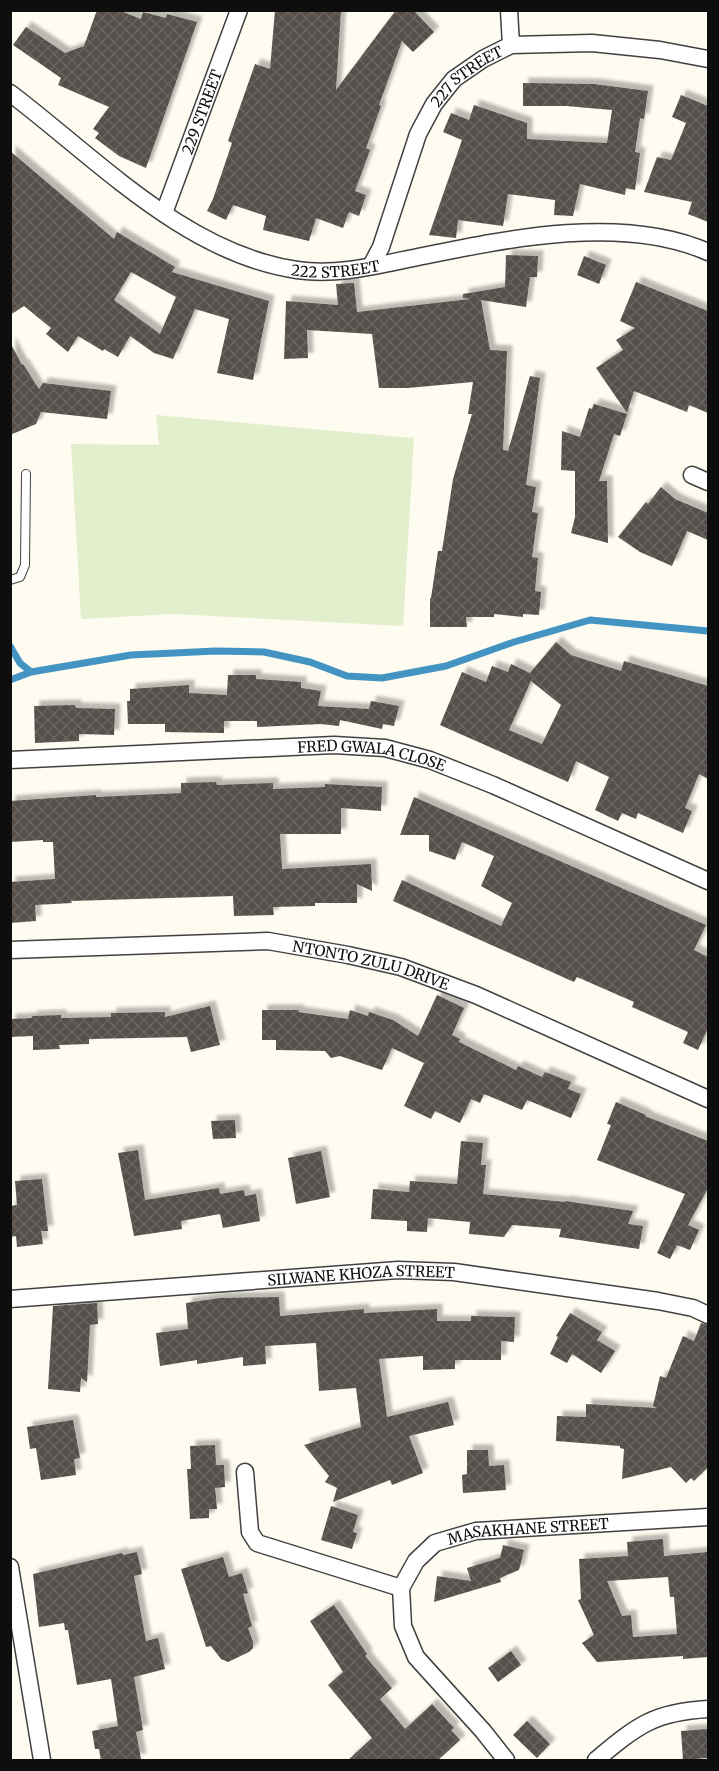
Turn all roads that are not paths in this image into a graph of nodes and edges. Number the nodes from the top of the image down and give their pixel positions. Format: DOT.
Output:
graph roads {
  1 [pos="239,10"];
  2 [pos="509,10"];
  3 [pos="511,45"];
  4 [pos="708,59"];
  5 [pos="10,93"];
  6 [pos="164,213"];
  7 [pos="708,252"];
  8 [pos="371,266"];
  9 [pos="26,474"];
  10 [pos="692,475"];
  11 [pos="708,482"];
  12 [pos="10,580"];
  13 [pos="10,760"];
  14 [pos="708,881"];
  15 [pos="10,950"];
  16 [pos="708,1099"];
  17 [pos="10,1299"];
  18 [pos="708,1315"];
  19 [pos="245,1472"];
  20 [pos="708,1517"];
  21 [pos="10,1567"];
  22 [pos="401,1588"];
  23 [pos="708,1708"];
  24 [pos="42,1761"];
  25 [pos="506,1761"];
  26 [pos="596,1761"];
  1 -- 6 [label="street, 229 STREET"];
  2 -- 3 [label="street"];
  3 -- 4 [label="street, 227 STREET"];
  3 -- 8 [label="street, 227 STREET"];
  5 -- 6 [label="street, 222 STREET"];
  6 -- 8 [label="street, 222 STREET"];
  7 -- 8 [label="street, 222 STREET"];
  9 -- 12 [label="lane"];
  10 -- 11 [label="street"];
  13 -- 14 [label="street, FRED GWALA CLOSE"];
  15 -- 16 [label="street, NTONTO ZULU DRIVE"];
  17 -- 18 [label="street, SILWANE KHOZA STREET"];
  19 -- 22 [label="street"];
  20 -- 22 [label="street, MASAKHANE STREET"];
  21 -- 24 [label="street"];
  22 -- 25 [label="street"];
  23 -- 26 [label="street"];
}
